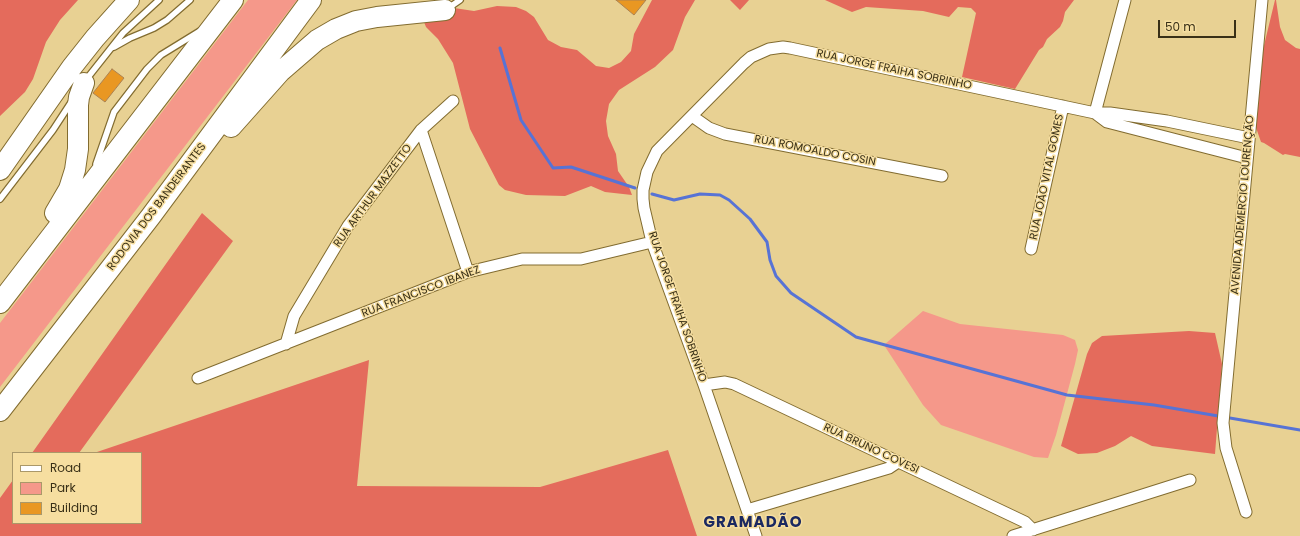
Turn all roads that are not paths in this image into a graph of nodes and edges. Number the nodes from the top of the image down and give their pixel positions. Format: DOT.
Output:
graph roads {
  1 [pos="129,0"];
  2 [pos="159,0"];
  3 [pos="190,0"];
  4 [pos="231,0"];
  5 [pos="311,0"];
  6 [pos="1125,0"];
  7 [pos="1262,0"];
  8 [pos="453,5"];
  9 [pos="217,20"];
  10 [pos="108,51"];
  11 [pos="84,83"];
  12 [pos="453,101"];
  13 [pos="1062,106"];
  14 [pos="1095,113"];
  15 [pos="692,116"];
  16 [pos="421,130"];
  17 [pos="1249,138"];
  18 [pos="1247,158"];
  19 [pos="0,170"];
  20 [pos="942,176"];
  21 [pos="0,199"];
  22 [pos="151,216"];
  23 [pos="61,223"];
  24 [pos="652,242"];
  25 [pos="1031,249"];
  26 [pos="468,272"];
  27 [pos="0,301"];
  28 [pos="286,344"];
  29 [pos="198,378"];
  30 [pos="704,385"];
  31 [pos="0,411"];
  32 [pos="898,462"];
  33 [pos="1190,480"];
  34 [pos="747,510"];
  35 [pos="1246,512"];
  36 [pos="1033,530"];
  37 [pos="756,536"];
  38 [pos="1013,536"];
  1 -- 19 [label="highway"];
  2 -- 10 [label="lane"];
  3 -- 10 [label="lane"];
  4 -- 9 [label="highway"];
  5 -- 22 [label="highway, RODOVIA DOS BANDEIRANTES"];
  6 -- 14 [label="street"];
  7 -- 17 [label="street, AVENIDA ADEMERCIO LOURENÇÃO"];
  8 -- 22 [label="highway"];
  9 -- 23 [label="highway"];
  9 -- 23 [label="lane"];
  10 -- 11 [label="lane"];
  11 -- 21 [label="lane"];
  11 -- 27 [label="highway"];
  12 -- 16 [label="street, RUA ARTHUR MAZZETTO"];
  13 -- 14 [label="street, RUA JORGE FRAIHA SOBRINHO"];
  13 -- 15 [label="street, RUA JORGE FRAIHA SOBRINHO"];
  13 -- 25 [label="street, RUA JOÃO VITAL GOMES"];
  14 -- 17 [label="street"];
  14 -- 18 [label="street"];
  15 -- 20 [label="street, RUA ROMOALDO COSIN"];
  15 -- 24 [label="street, RUA JORGE FRAIHA SOBRINHO"];
  16 -- 26 [label="street"];
  16 -- 28 [label="street, RUA ARTHUR MAZZETTO"];
  17 -- 18 [label="street, AVENIDA ADEMERCIO LOURENÇÃO"];
  18 -- 35 [label="street, AVENIDA ADEMERCIO LOURENÇÃO"];
  22 -- 31 [label="highway, RODOVIA DOS BANDEIRANTES"];
  23 -- 27 [label="highway"];
  24 -- 26 [label="street, RUA FRANCISCO IBANEZ"];
  24 -- 30 [label="street, RUA JORGE FRAIHA SOBRINHO"];
  26 -- 28 [label="street, RUA FRANCISCO IBANEZ"];
  28 -- 29 [label="street, RUA FRANCISCO IBANEZ"];
  30 -- 32 [label="street, RUA BRUNO COVESI"];
  30 -- 34 [label="street, RUA JORGE FRAIHA SOBRINHO"];
  32 -- 34 [label="street"];
  32 -- 36 [label="street, RUA BRUNO COVESI"];
  33 -- 36 [label="street"];
  34 -- 37 [label="street, RUA JORGE FRAIHA SOBRINHO"];
  36 -- 38 [label="street"];
}
